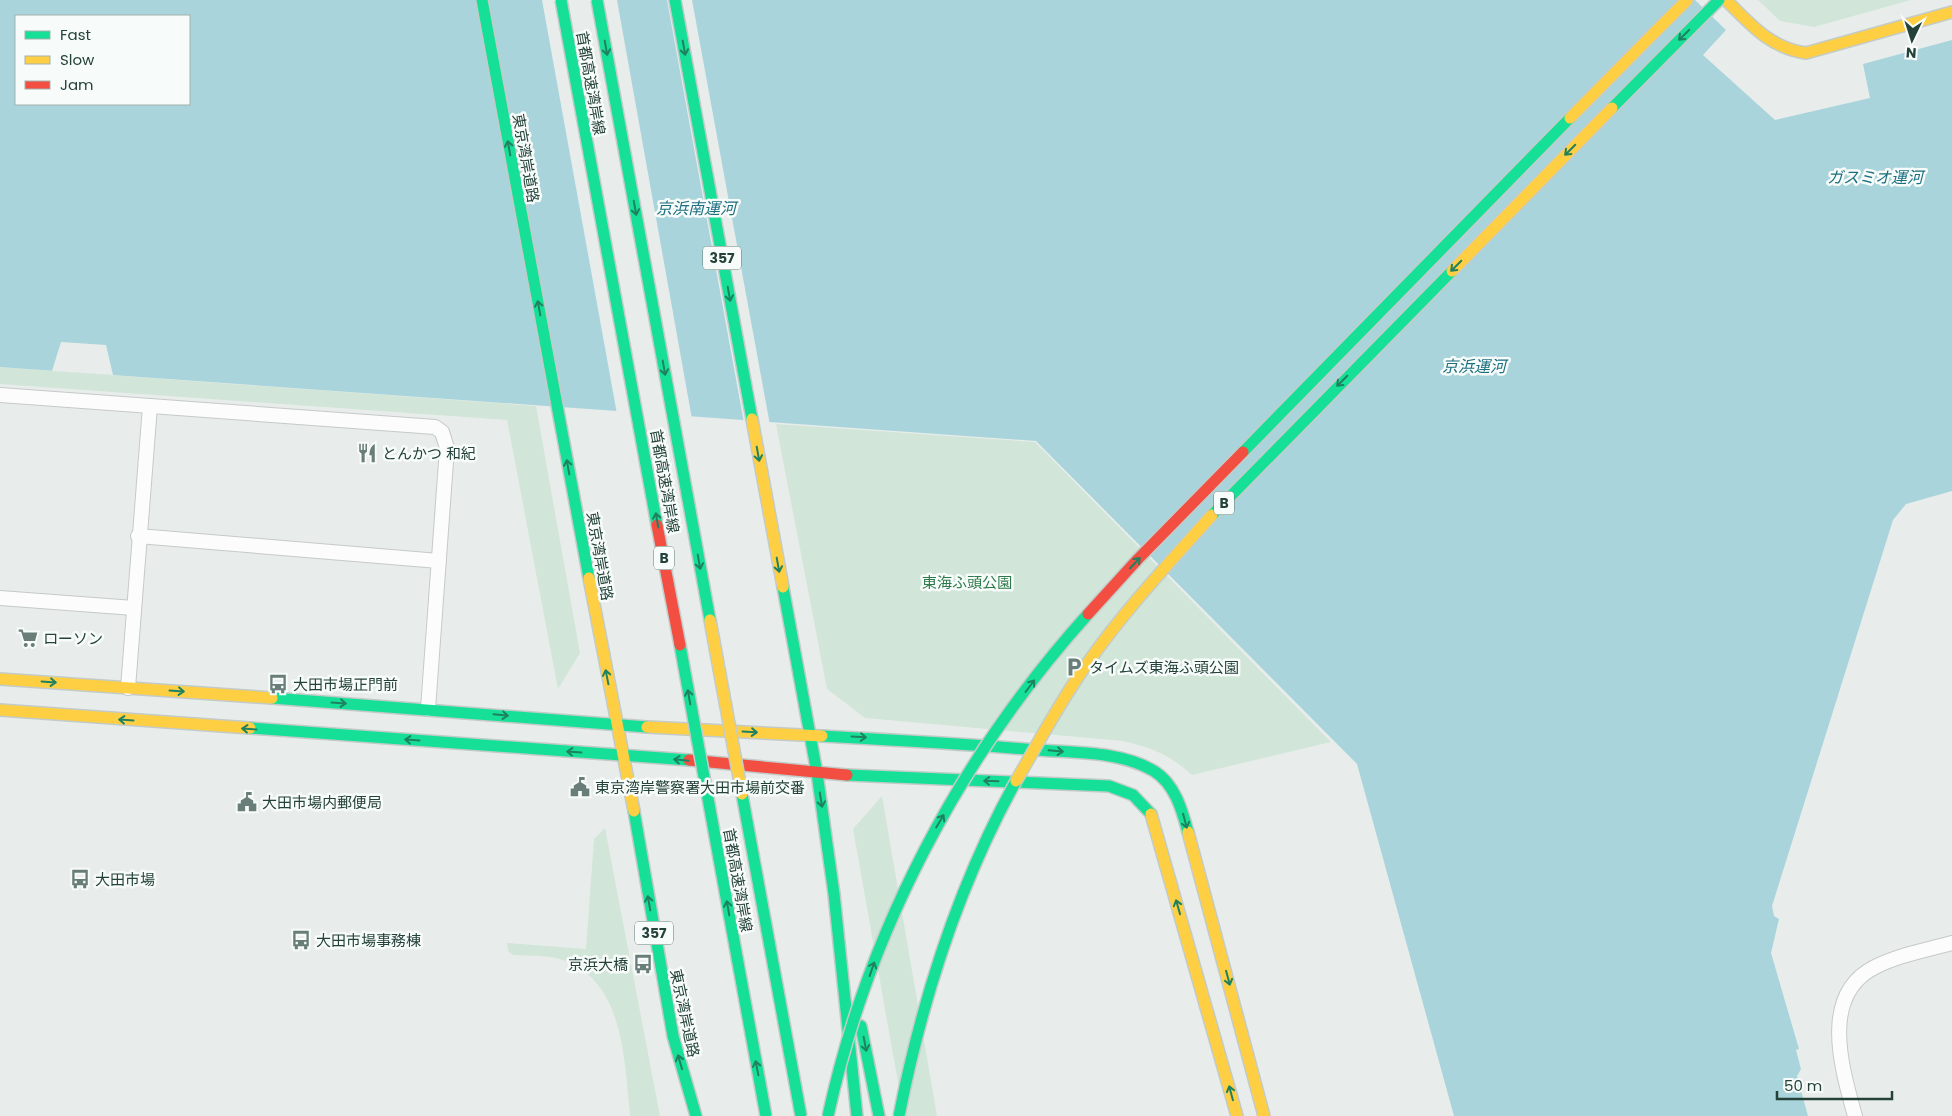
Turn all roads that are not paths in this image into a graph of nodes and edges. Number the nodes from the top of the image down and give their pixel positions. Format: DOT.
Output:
graph roads {
  1 [pos="482,0"];
  2 [pos="561,0"];
  3 [pos="597,0"];
  4 [pos="675,0"];
  5 [pos="1687,0"];
  6 [pos="1719,0"];
  7 [pos="1726,0"];
  8 [pos="1952,12"];
  9 [pos="0,395"];
  10 [pos="150,406"];
  11 [pos="138,536"];
  12 [pos="439,561"];
  13 [pos="0,598"];
  14 [pos="134,608"];
  15 [pos="0,679"];
  16 [pos="128,688"];
  17 [pos="428,709"];
  18 [pos="0,710"];
  19 [pos="616,725"];
  20 [pos="810,735"];
  21 [pos="622,754"];
  22 [pos="817,773"];
  23 [pos="834,894"];
  24 [pos="1952,943"];
  25 [pos="695,1114"];
  26 [pos="766,1116"];
  27 [pos="801,1116"];
  28 [pos="828,1116"];
  29 [pos="857,1116"];
  30 [pos="879,1116"];
  31 [pos="899,1116"];
  32 [pos="1237,1116"];
  33 [pos="1264,1116"];
  34 [pos="1855,1116"];
  19 -- 1 [label="main road, 東京湾岸道路 / 357, one-way"];
  26 -- 2 [label="main road, 首都高速湾岸線 / B, one-way, bridge"];
  3 -- 27 [label="main road, 首都高速湾岸線 / B, one-way, bridge"];
  4 -- 20 [label="main road, 357, one-way"];
  28 -- 5 [label="main road, B, one-way, bridge"];
  6 -- 31 [label="main road, B, one-way, bridge"];
  7 -- 8 [label="main road"];
  9 -- 10 [label="street"];
  10 -- 11 [label="street"];
  10 -- 12 [label="street"];
  11 -- 12 [label="street"];
  11 -- 14 [label="street"];
  12 -- 17 [label="street"];
  13 -- 14 [label="street"];
  14 -- 16 [label="street"];
  15 -- 16 [label="main road, one-way"];
  16 -- 17 [label="main road, one-way"];
  17 -- 19 [label="main road, one-way"];
  21 -- 18 [label="main road, one-way"];
  19 -- 20 [label="main road, one-way"];
  19 -- 21 [label="main road, 東京湾岸道路 / 357"];
  20 -- 22 [label="main road, 357"];
  20 -- 33 [label="main road, one-way"];
  22 -- 21 [label="main road, one-way"];
  25 -- 21 [label="main road, 東京湾岸道路 / 357, one-way"];
  22 -- 23 [label="main road, 357, one-way"];
  32 -- 22 [label="main road, one-way"];
  23 -- 29 [label="main road, 357"];
  23 -- 30 [label="main road, 357, one-way"];
  24 -- 34 [label="street"];
}
